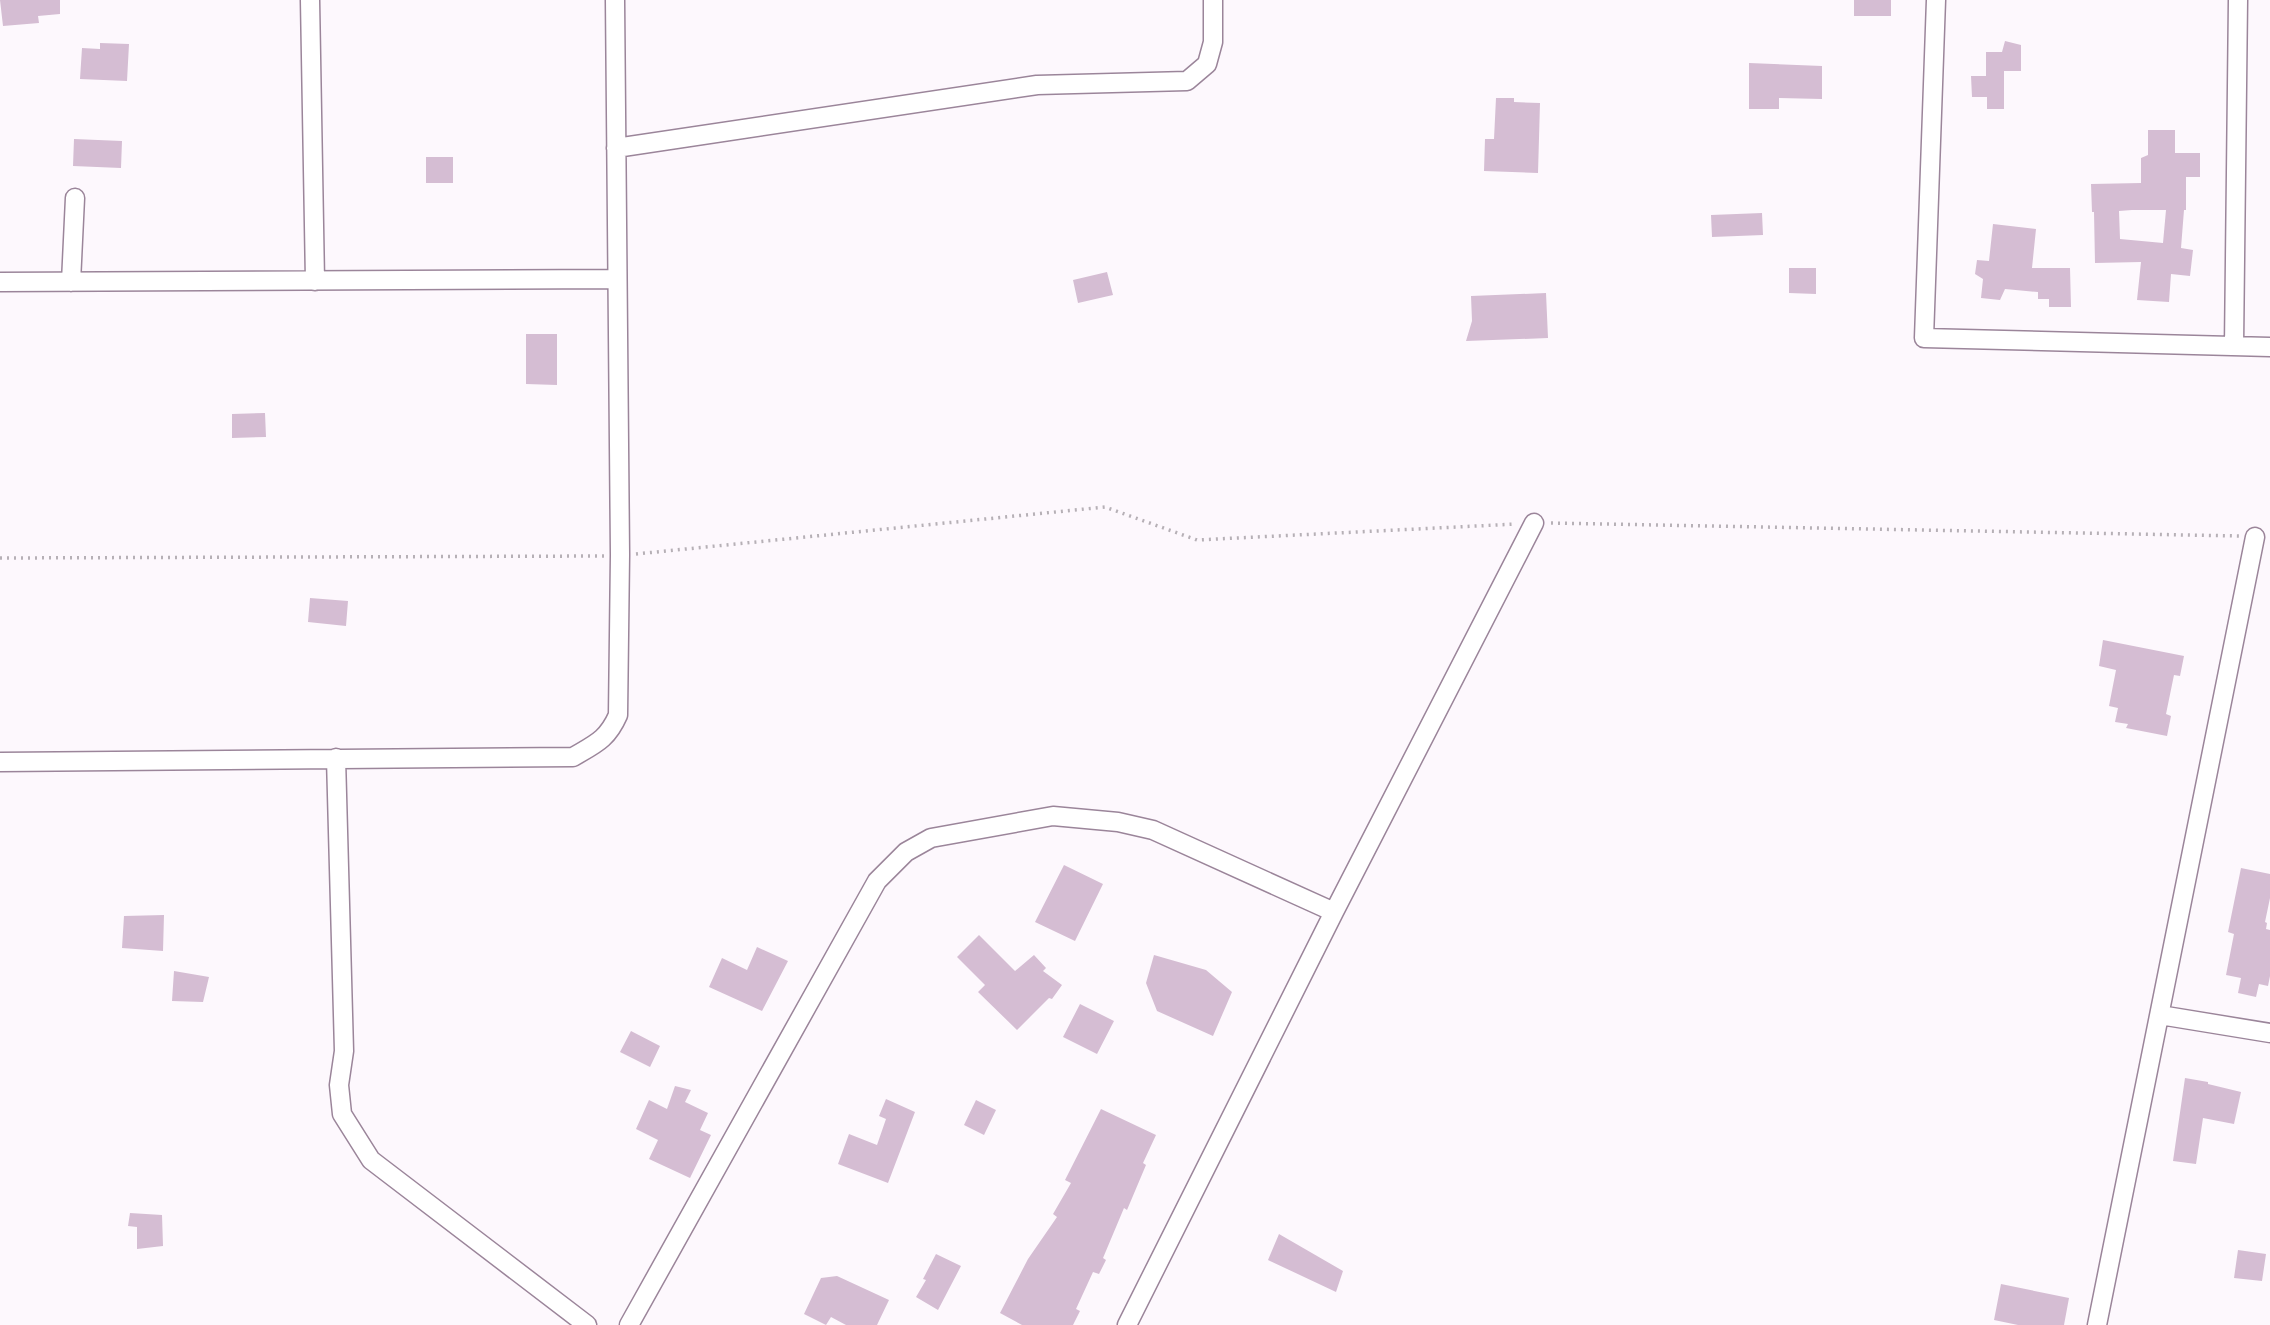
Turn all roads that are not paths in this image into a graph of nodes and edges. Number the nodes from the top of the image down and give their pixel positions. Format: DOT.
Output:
graph roads {
  1 [pos="310,0"];
  2 [pos="615,0"];
  3 [pos="1213,0"];
  4 [pos="1936,0"];
  5 [pos="2238,0"];
  6 [pos="617,148"];
  7 [pos="75,198"];
  8 [pos="617,279"];
  9 [pos="315,281"];
  10 [pos="0,282"];
  11 [pos="71,282"];
  12 [pos="2234,346"];
  13 [pos="2270,347"];
  14 [pos="1534,523"];
  15 [pos="2255,537"];
  16 [pos="336,758"];
  17 [pos="0,762"];
  18 [pos="1334,912"];
  19 [pos="2160,1015"];
  20 [pos="2270,1033"];
  21 [pos="587,1325"];
  22 [pos="628,1325"];
  23 [pos="1127,1325"];
  24 [pos="2097,1325"];
  1 -- 9 [label="street"];
  2 -- 6 [label="street"];
  3 -- 6 [label="street"];
  4 -- 12 [label="street"];
  5 -- 12 [label="street"];
  6 -- 8 [label="street"];
  7 -- 11 [label="street"];
  8 -- 9 [label="street"];
  8 -- 16 [label="street"];
  9 -- 11 [label="street"];
  10 -- 11 [label="street"];
  12 -- 13 [label="street"];
  14 -- 18 [label="street"];
  15 -- 19 [label="street"];
  16 -- 17 [label="street"];
  16 -- 21 [label="street"];
  18 -- 22 [label="street"];
  18 -- 23 [label="street"];
  19 -- 20 [label="street"];
  19 -- 24 [label="street"];
}
